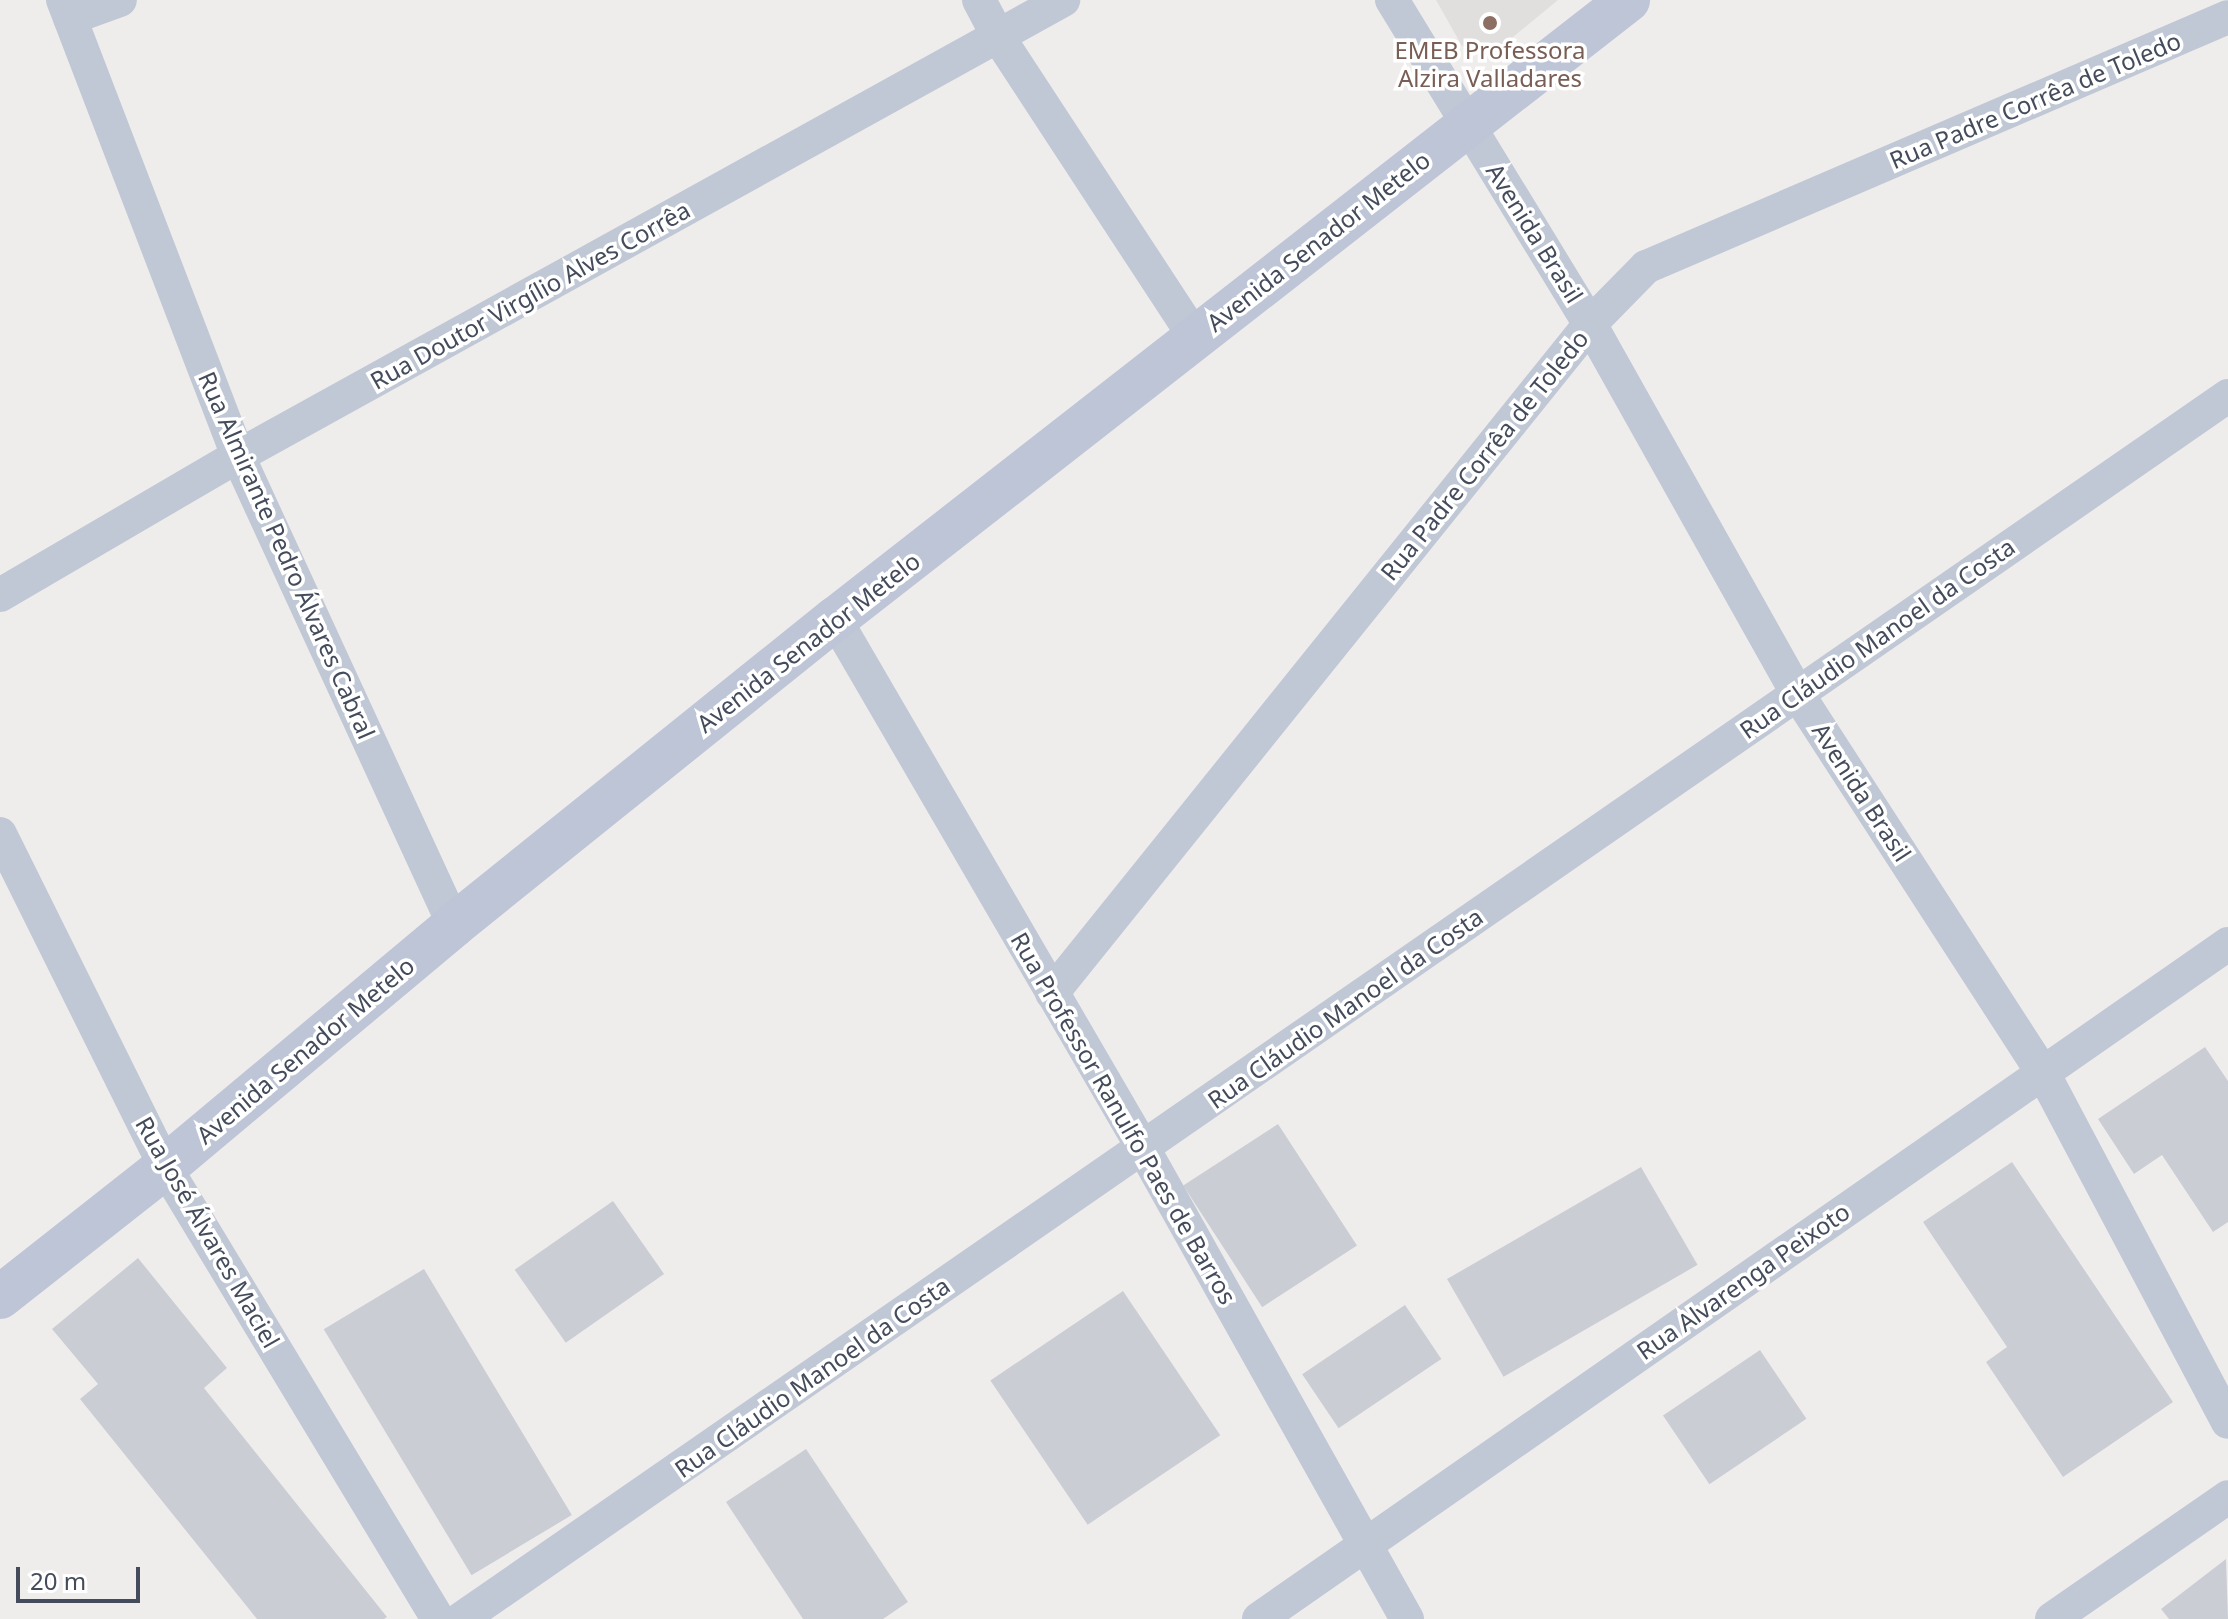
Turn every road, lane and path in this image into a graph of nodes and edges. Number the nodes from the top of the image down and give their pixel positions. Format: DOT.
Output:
graph roads {
  1 [pos="120,0"];
  2 [pos="979,0"];
  3 [pos="1063,0"];
  4 [pos="1392,0"];
  5 [pos="1628,0"];
  6 [pos="67,9"];
  7 [pos="2228,17"];
  8 [pos="999,38"];
  9 [pos="1468,124"];
  10 [pos="1590,324"];
  11 [pos="1195,337"];
  12 [pos="2228,396"];
  13 [pos="238,456"];
  14 [pos="0,595"];
  15 [pos="835,619"];
  16 [pos="1797,693"];
  17 [pos="0,834"];
  18 [pos="454,925"];
  19 [pos="2228,944"];
  20 [pos="1052,993"];
  21 [pos="2042,1071"];
  22 [pos="1143,1148"];
  23 [pos="165,1167"];
  24 [pos="0,1297"];
  25 [pos="2228,1422"];
  26 [pos="2228,1497"];
  27 [pos="1367,1543"];
  28 [pos="438,1619"];
  29 [pos="461,1619"];
  30 [pos="1259,1619"];
  31 [pos="1407,1619"];
  32 [pos="2052,1619"];
  1 -- 6 [label="street"];
  2 -- 8 [label="street"];
  3 -- 8 [label="street, Rua Doutor Virgílio Alves Corrêa"];
  4 -- 9 [label="street, Avenida Brasil"];
  5 -- 9 [label="main road, Avenida Senador Metelo"];
  6 -- 13 [label="street, Rua Almirante Pedro Álvares Cabral"];
  7 -- 10 [label="street, Rua Padre Corrêa de Toledo"];
  8 -- 11 [label="street"];
  8 -- 13 [label="street, Rua Doutor Virgílio Alves Corrêa"];
  9 -- 10 [label="street, Avenida Brasil"];
  9 -- 11 [label="main road, Avenida Senador Metelo"];
  10 -- 16 [label="street, Avenida Brasil"];
  10 -- 20 [label="street, Rua Padre Corrêa de Toledo"];
  11 -- 15 [label="main road, Avenida Senador Metelo"];
  12 -- 16 [label="street, Rua Cláudio Manoel da Costa"];
  13 -- 14 [label="street, Rua Doutor Virgílio Alves Corrêa"];
  13 -- 18 [label="street, Rua Almirante Pedro Álvares Cabral"];
  15 -- 18 [label="main road, Avenida Senador Metelo"];
  15 -- 20 [label="street, Rua Professor Ranulfo Paes de Barros"];
  16 -- 21 [label="street, Avenida Brasil"];
  16 -- 22 [label="street, Rua Cláudio Manoel da Costa"];
  17 -- 23 [label="street, Rua José Álvares Maciel"];
  18 -- 23 [label="main road, Avenida Senador Metelo"];
  19 -- 21 [label="street, Rua Alvarenga Peixoto"];
  20 -- 22 [label="street, Rua Professor Ranulfo Paes de Barros"];
  21 -- 25 [label="street, Avenida Brasil"];
  21 -- 27 [label="street, Rua Alvarenga Peixoto"];
  22 -- 27 [label="street, Rua Professor Ranulfo Paes de Barros"];
  22 -- 29 [label="street, Rua Cláudio Manoel da Costa"];
  23 -- 24 [label="main road, Avenida Senador Metelo"];
  23 -- 28 [label="street, Rua José Álvares Maciel"];
  26 -- 32 [label="street"];
  27 -- 30 [label="street, Rua Alvarenga Peixoto"];
  27 -- 31 [label="street, Rua Professor Ranulfo Paes de Barros"];
}
